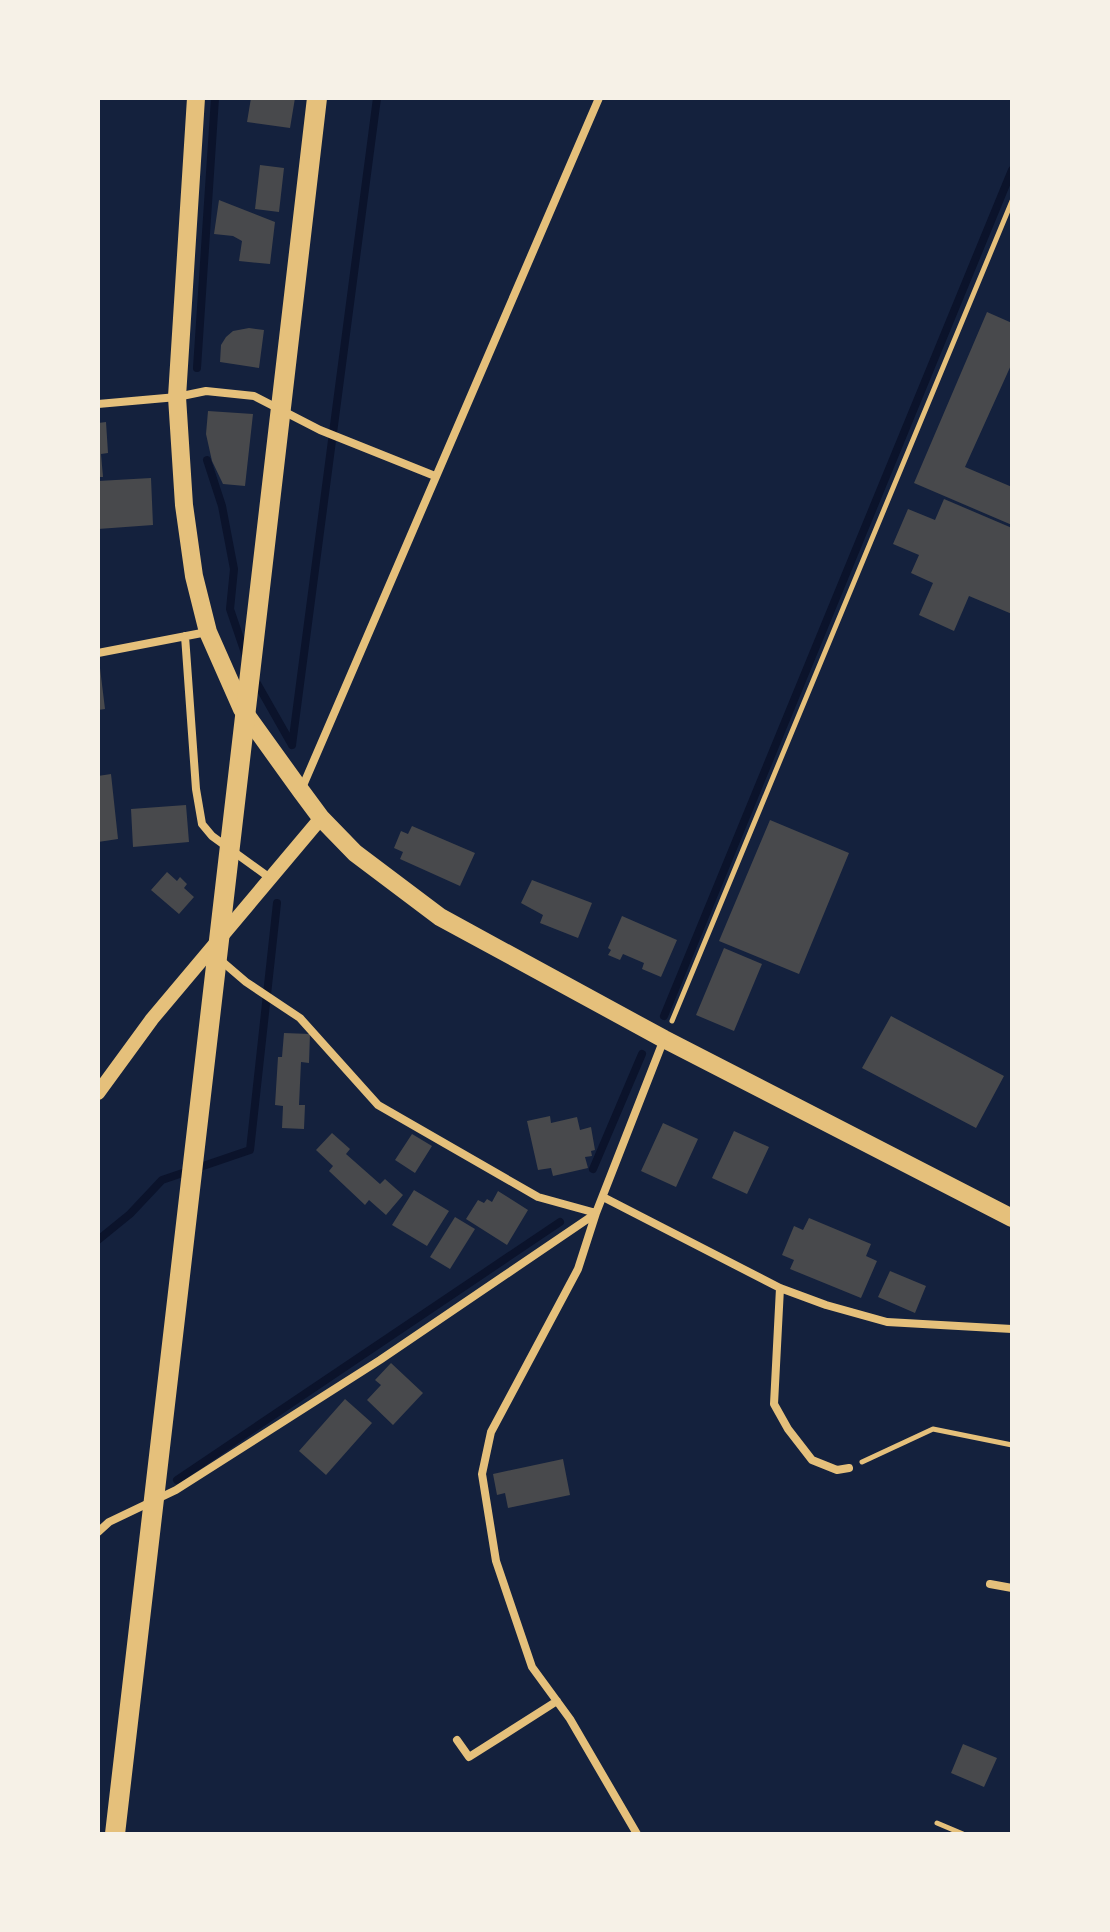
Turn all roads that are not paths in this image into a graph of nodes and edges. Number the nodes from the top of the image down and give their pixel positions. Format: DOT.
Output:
graph roads {
  1 [pos="196,98"];
  2 [pos="317,98"];
  3 [pos="599,98"];
  4 [pos="177,397"];
  5 [pos="98,404"];
  6 [pos="435,476"];
  7 [pos="208,632"];
  8 [pos="185,636"];
  9 [pos="98,653"];
  10 [pos="301,791"];
  11 [pos="321,818"];
  12 [pos="270,878"];
  13 [pos="209,950"];
  14 [pos="664,1039"];
  15 [pos="98,1093"];
  16 [pos="603,1197"];
  17 [pos="596,1213"];
  18 [pos="1012,1218"];
  19 [pos="780,1288"];
  20 [pos="1011,1326"];
  21 [pos="849,1468"];
  22 [pos="98,1532"];
  23 [pos="990,1584"];
  24 [pos="1012,1588"];
  25 [pos="557,1701"];
  26 [pos="457,1740"];
  27 [pos="115,1834"];
  28 [pos="637,1834"];
  1 -- 4 [label="main road"];
  2 -- 27 [label="highway"];
  3 -- 6 [label="street"];
  4 -- 5 [label="street"];
  4 -- 6 [label="street"];
  4 -- 7 [label="main road"];
  6 -- 10 [label="street"];
  7 -- 8 [label="street"];
  7 -- 10 [label="main road"];
  8 -- 9 [label="street"];
  8 -- 12 [label="street"];
  10 -- 11 [label="main road"];
  11 -- 12 [label="street"];
  11 -- 14 [label="main road"];
  12 -- 13 [label="street"];
  13 -- 15 [label="street"];
  13 -- 17 [label="street"];
  14 -- 16 [label="street"];
  14 -- 18 [label="main road"];
  16 -- 17 [label="street"];
  16 -- 19 [label="street"];
  17 -- 22 [label="street"];
  17 -- 25 [label="street"];
  19 -- 20 [label="street"];
  19 -- 21 [label="street"];
  23 -- 24 [label="street"];
  25 -- 26 [label="street"];
  25 -- 28 [label="street"];
}
